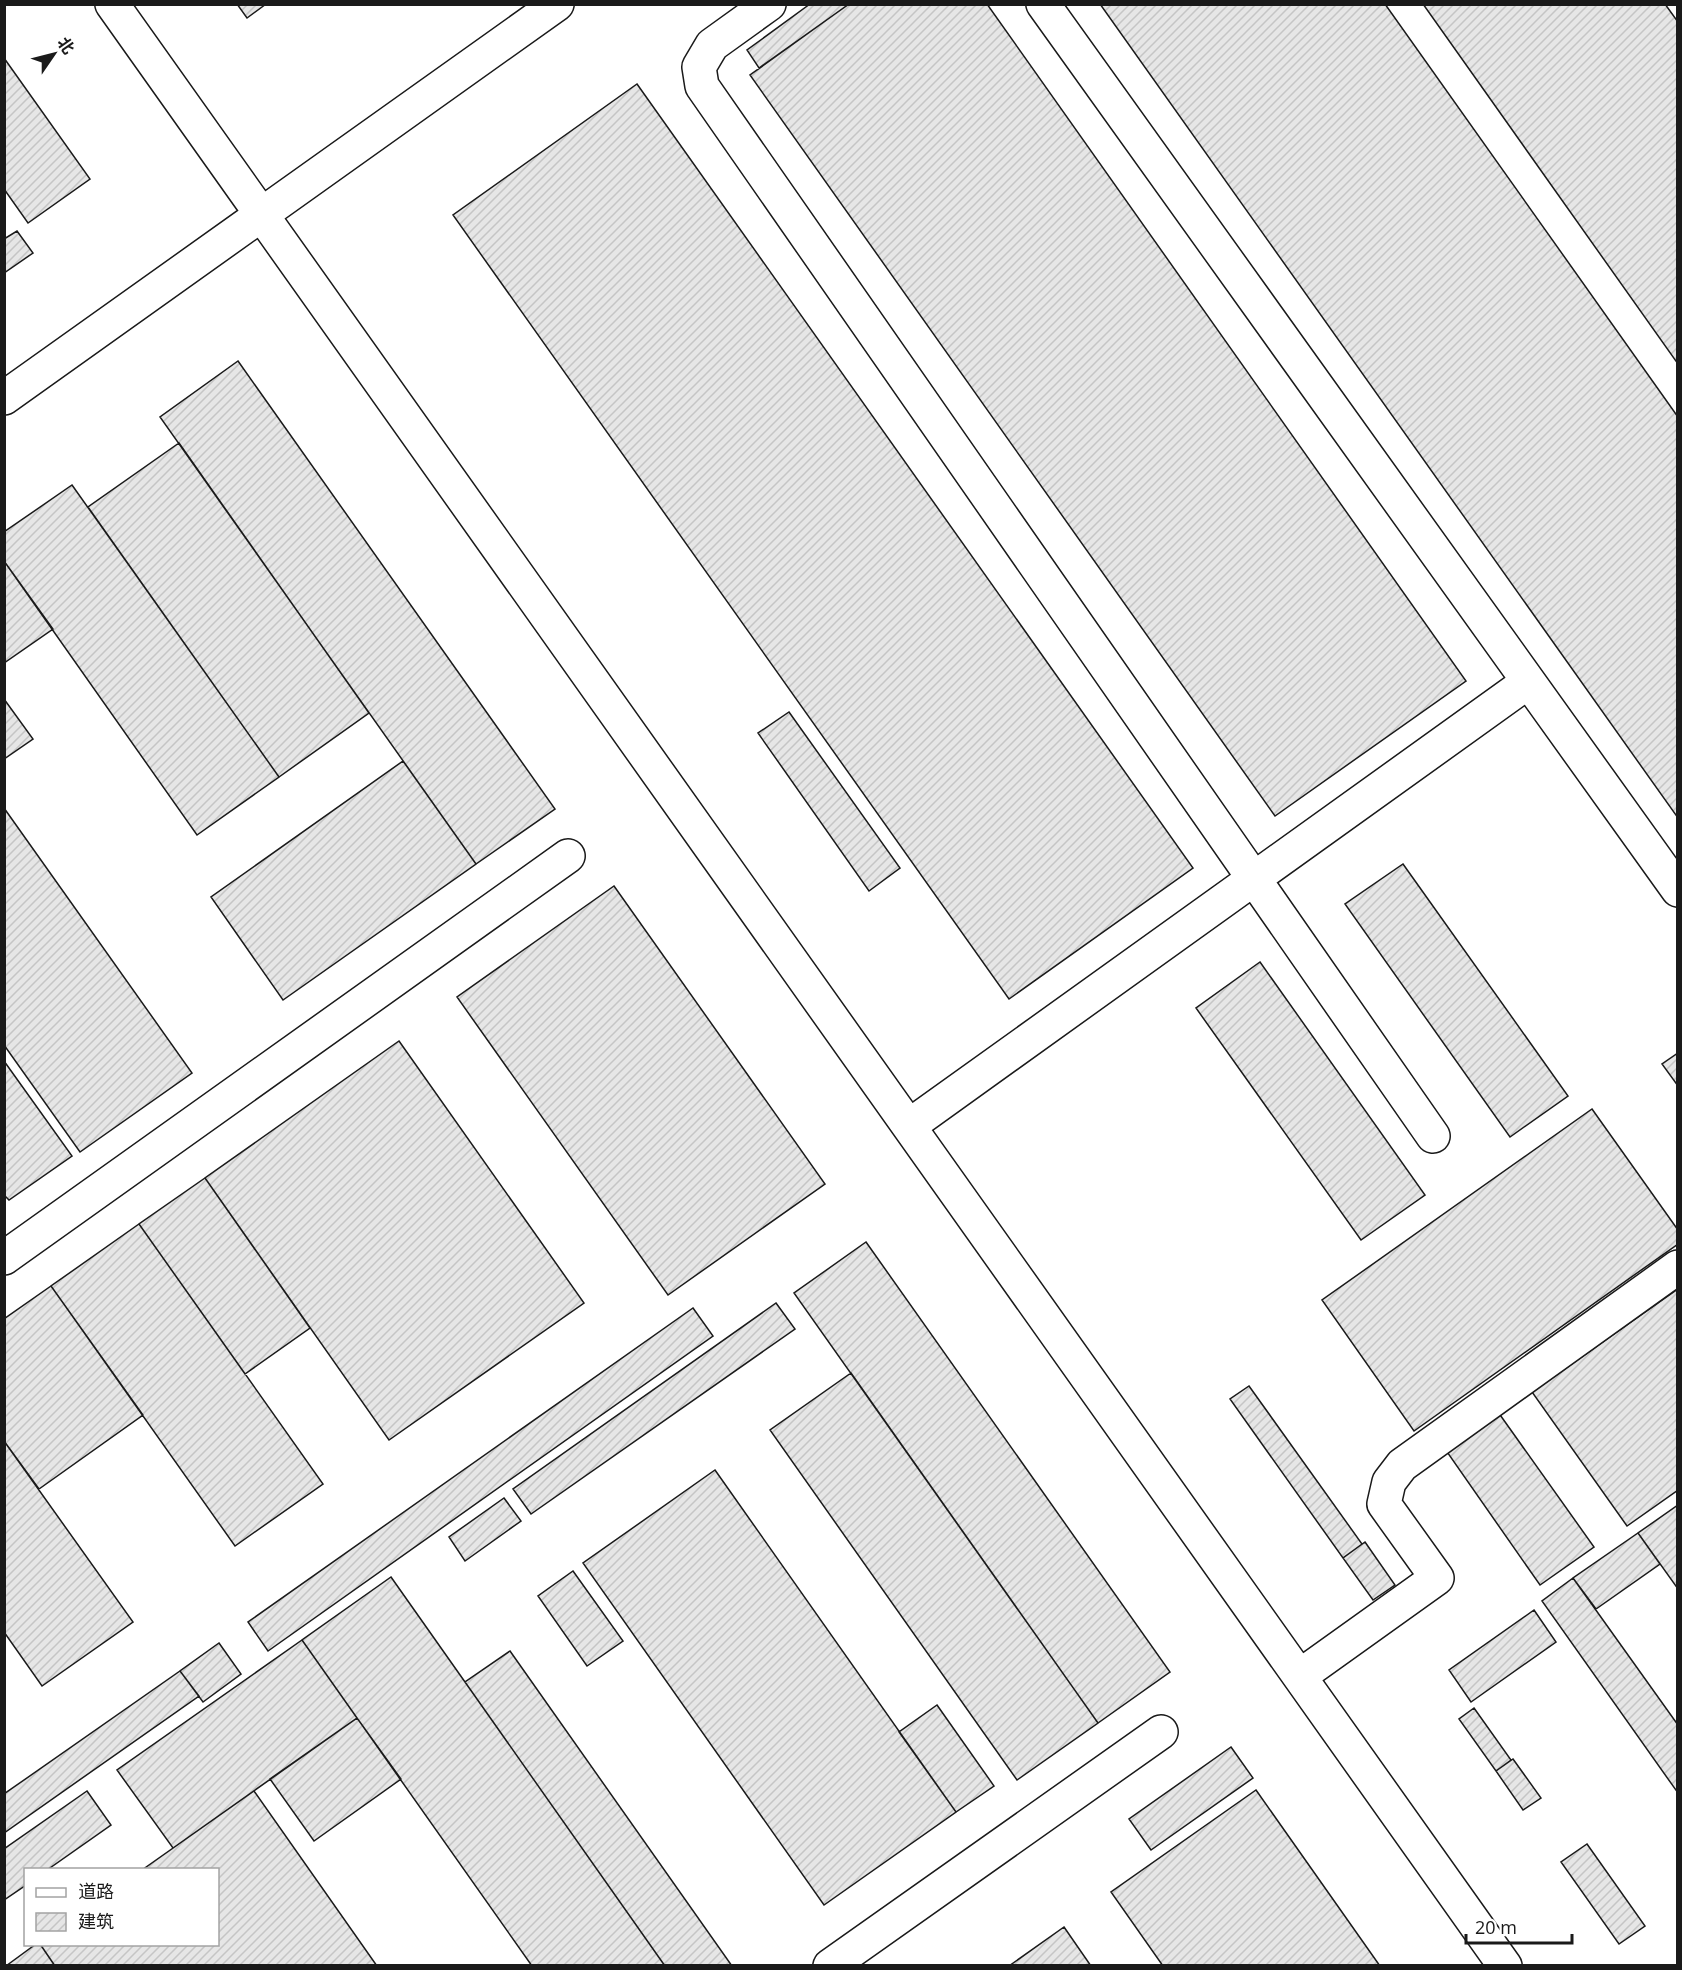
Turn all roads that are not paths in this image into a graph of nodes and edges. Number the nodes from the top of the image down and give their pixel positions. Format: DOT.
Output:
graph roads {
  1 [pos="112,4"];
  2 [pos="557,4"];
  3 [pos="769,4"];
  4 [pos="1043,4"];
  5 [pos="261,215"];
  6 [pos="4,398"];
  7 [pos="1528,682"];
  8 [pos="568,856"];
  9 [pos="1254,878"];
  10 [pos="1677,890"];
  11 [pos="909,1126"];
  12 [pos="1433,1136"];
  13 [pos="4,1258"];
  14 [pos="1677,1267"];
  15 [pos="1300,1677"];
  16 [pos="1161,1732"];
  17 [pos="830,1965"];
  18 [pos="1505,1965"];
  1 -- 5 [label="street"];
  2 -- 5 [label="street"];
  3 -- 9 [label="street"];
  4 -- 7 [label="street"];
  5 -- 6 [label="street"];
  5 -- 11 [label="street"];
  7 -- 9 [label="street"];
  7 -- 10 [label="street"];
  8 -- 13 [label="street"];
  9 -- 11 [label="street"];
  9 -- 12 [label="street"];
  11 -- 15 [label="street"];
  14 -- 15 [label="street"];
  15 -- 18 [label="street"];
  16 -- 17 [label="street"];
}
